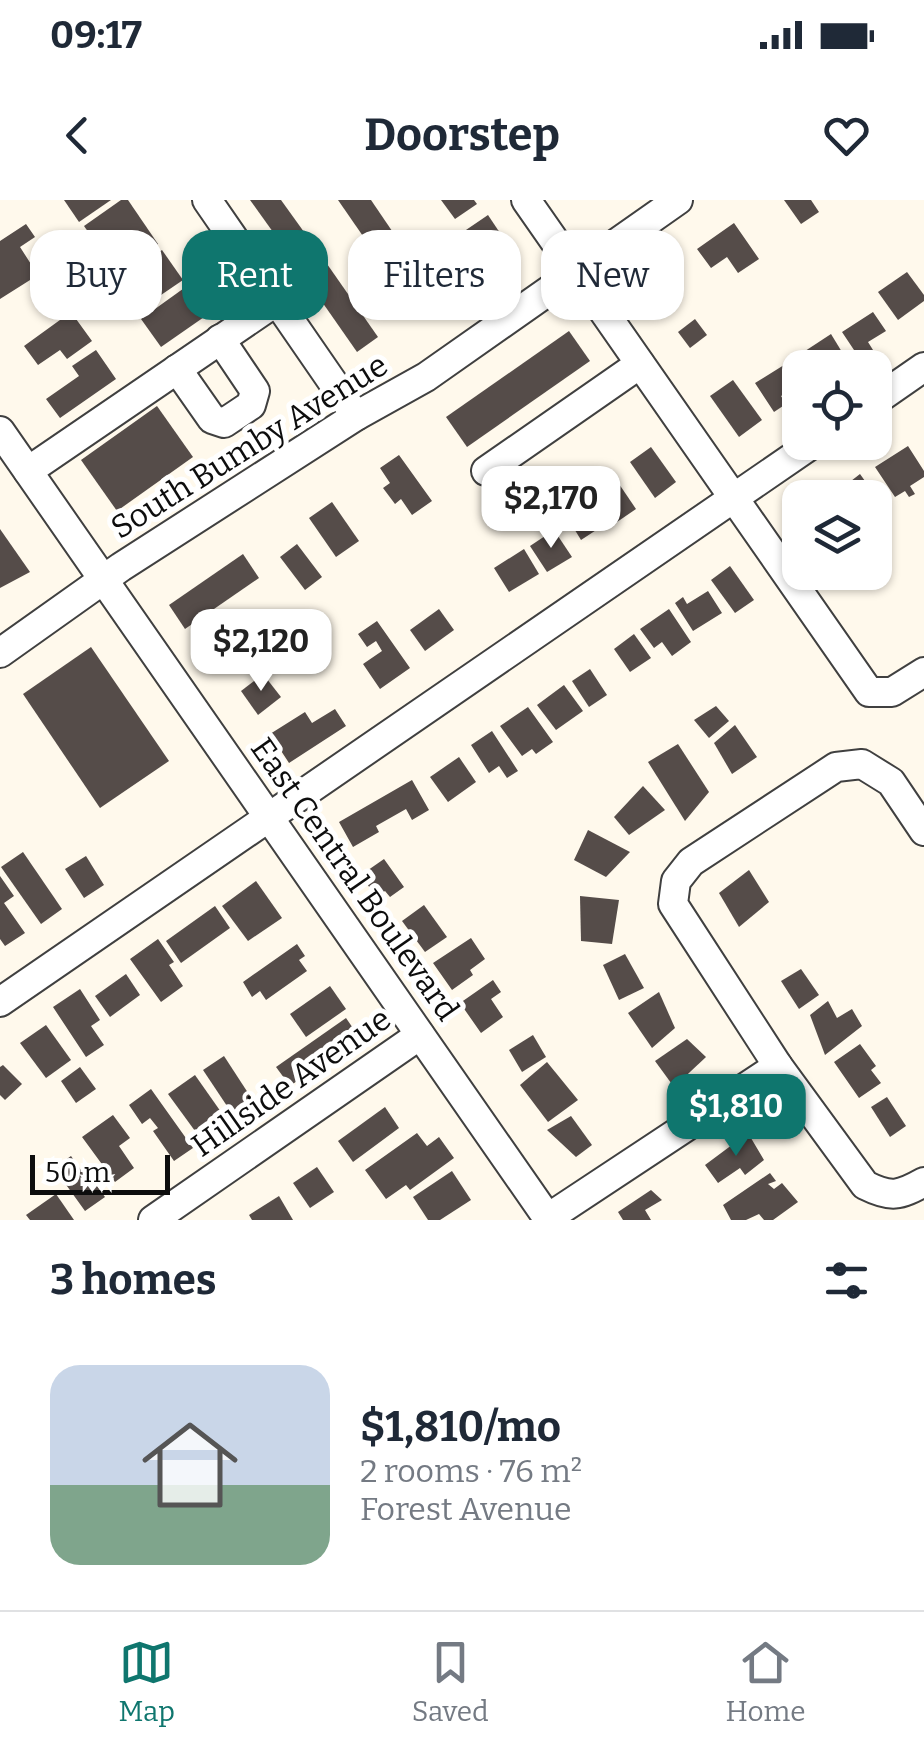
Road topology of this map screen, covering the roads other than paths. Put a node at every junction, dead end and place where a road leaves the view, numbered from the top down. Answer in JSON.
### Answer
{"nodes":[{"id":1,"x":207,"y":200,"type":"edge"},
{"id":2,"x":526,"y":200,"type":"edge"},
{"id":3,"x":678,"y":200,"type":"edge"},
{"id":4,"x":228,"y":230,"type":"edge"},
{"id":5,"x":547,"y":230,"type":"edge"},
{"id":6,"x":636,"y":230,"type":"edge"},
{"id":7,"x":541,"y":296,"type":"edge"},
{"id":8,"x":248,"y":320,"type":"edge"},
{"id":9,"x":291,"y":320,"type":"edge"},
{"id":10,"x":609,"y":320,"type":"edge"},
{"id":11,"x":220,"y":340,"type":"junction"},
{"id":12,"x":640,"y":364,"type":"junction"},
{"id":13,"x":924,"y":367,"type":"edge"},
{"id":14,"x":177,"y":369,"type":"junction"},
{"id":15,"x":892,"y":389,"type":"edge"},
{"id":16,"x":356,"y":416,"type":"junction"},
{"id":17,"x":0,"y":430,"type":"edge"},
{"id":18,"x":789,"y":460,"type":"edge"},
{"id":19,"x":28,"y":471,"type":"junction"},
{"id":20,"x":486,"y":471,"type":"dead end"},
{"id":21,"x":734,"y":499,"type":"junction"},
{"id":22,"x":102,"y":580,"type":"junction"},
{"id":23,"x":0,"y":653,"type":"edge"},
{"id":24,"x":924,"y":672,"type":"edge"},
{"id":25,"x":270,"y":818,"type":"junction"},
{"id":26,"x":924,"y":831,"type":"edge"},
{"id":27,"x":0,"y":1002,"type":"edge"},
{"id":28,"x":420,"y":1035,"type":"junction"},
{"id":29,"x":778,"y":1066,"type":"junction"},
{"id":30,"x":924,"y":1182,"type":"edge"},
{"id":31,"x":548,"y":1219,"type":"edge"},
{"id":32,"x":152,"y":1220,"type":"edge"}],
"edges":[{"from":1,"to":4,"type":"street"},
{"from":2,"to":5,"type":"street"},
{"from":3,"to":6,"type":"street","name":"South Bumby Avenue"},
{"from":7,"to":16,"type":"street","name":"South Bumby Avenue"},
{"from":8,"to":11,"type":"street"},
{"from":9,"to":16,"type":"street"},
{"from":10,"to":12,"type":"street"},
{"from":11,"to":14,"type":"street"},
{"from":11,"to":14,"type":"street"},
{"from":12,"to":20,"type":"street"},
{"from":12,"to":21,"type":"street"},
{"from":13,"to":15,"type":"street"},
{"from":14,"to":19,"type":"street"},
{"from":16,"to":22,"type":"street","name":"South Bumby Avenue"},
{"from":17,"to":19,"type":"street","name":"East Central Boulevard"},
{"from":18,"to":21,"type":"street"},
{"from":19,"to":22,"type":"street","name":"East Central Boulevard"},
{"from":21,"to":24,"type":"street"},
{"from":21,"to":25,"type":"street"},
{"from":22,"to":23,"type":"street","name":"South Bumby Avenue"},
{"from":22,"to":25,"type":"street","name":"East Central Boulevard"},
{"from":25,"to":27,"type":"street"},
{"from":25,"to":28,"type":"street","name":"East Central Boulevard"},
{"from":26,"to":29,"type":"street"},
{"from":28,"to":31,"type":"street","name":"East Central Boulevard"},
{"from":28,"to":32,"type":"street","name":"Hillside Avenue"},
{"from":29,"to":30,"type":"street"},
{"from":29,"to":31,"type":"street"}]}
